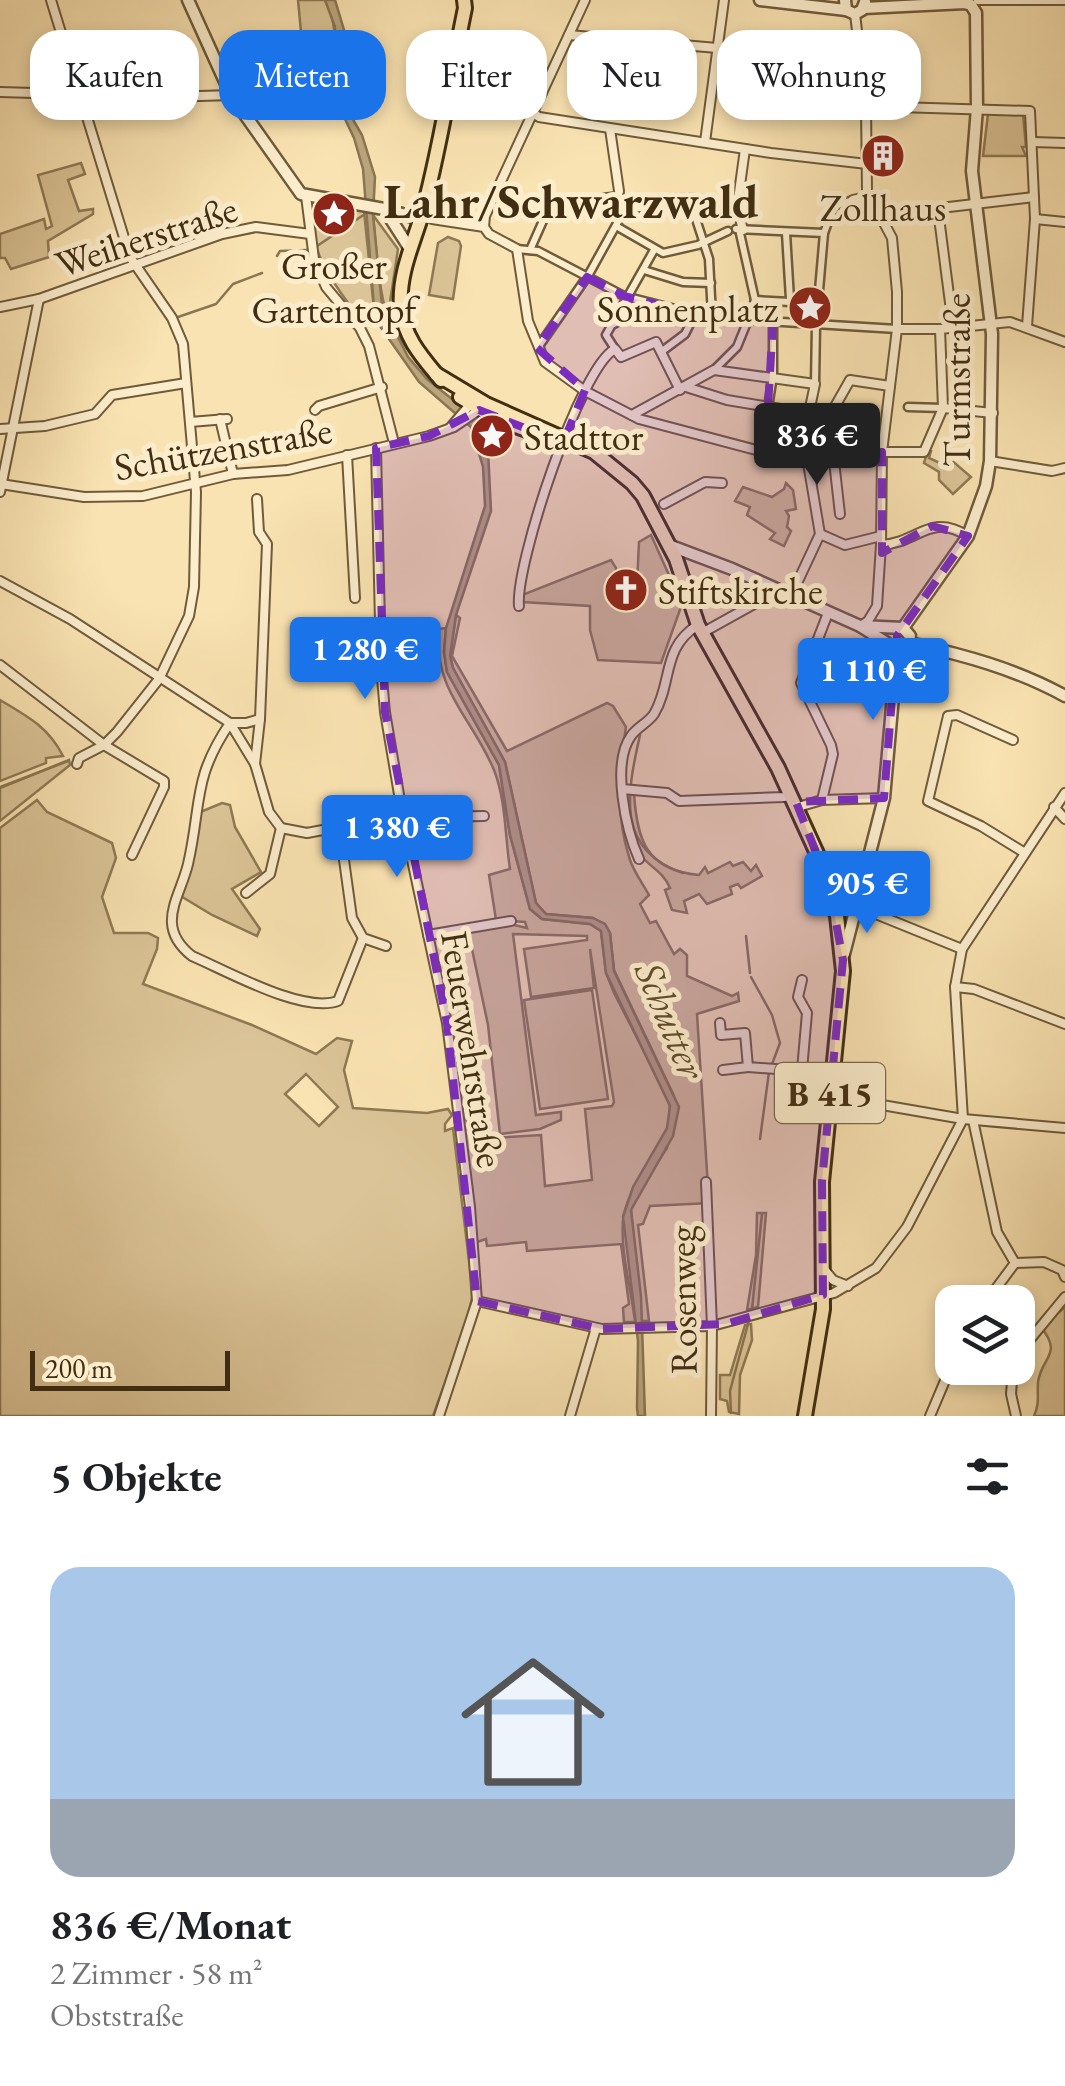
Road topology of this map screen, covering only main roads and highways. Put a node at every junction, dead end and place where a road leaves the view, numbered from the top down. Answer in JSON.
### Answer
{"nodes":[{"id":1,"x":467,"y":3,"type":"edge"},
{"id":2,"x":436,"y":374,"type":"junction"},
{"id":3,"x":470,"y":401,"type":"junction"},
{"id":4,"x":805,"y":1416,"type":"edge"}],
"edges":[{"from":1,"to":2,"type":"main road","number":"B 415"},
{"from":2,"to":3,"type":"main road","number":"B 415"},
{"from":2,"to":3,"type":"main road","number":"B 415"},
{"from":3,"to":4,"type":"main road","number":"B 415"}]}
